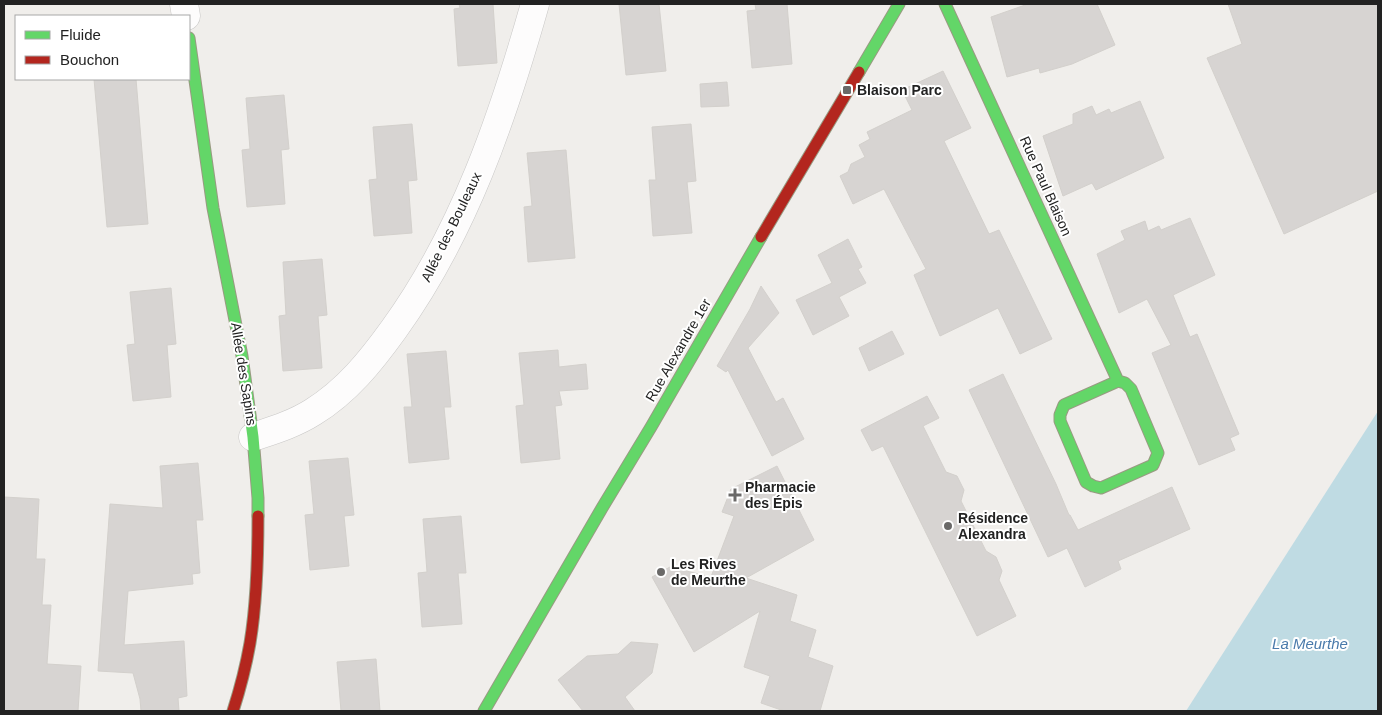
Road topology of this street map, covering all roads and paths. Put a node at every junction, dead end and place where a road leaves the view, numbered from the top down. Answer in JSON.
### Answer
{"nodes":[{"id":1,"x":535,"y":4,"type":"edge"},
{"id":2,"x":899,"y":4,"type":"edge"},
{"id":3,"x":945,"y":4,"type":"edge"},
{"id":4,"x":190,"y":45,"type":"edge"},
{"id":5,"x":1118,"y":381,"type":"junction"},
{"id":6,"x":254,"y":437,"type":"junction"},
{"id":7,"x":233,"y":711,"type":"edge"},
{"id":8,"x":484,"y":711,"type":"edge"}],
"edges":[{"from":1,"to":6,"type":"street","name":"Allée des Bouleaux"},
{"from":2,"to":8,"type":"street","name":"Rue Alexandre 1er"},
{"from":3,"to":5,"type":"street","name":"Rue Paul Blaison"},
{"from":4,"to":6,"type":"street","name":"Allée des Sapins"},
{"from":5,"to":5,"type":"street","name":"Rue Paul Blaison"},
{"from":6,"to":7,"type":"street","name":"Allée des Sapins"}]}
